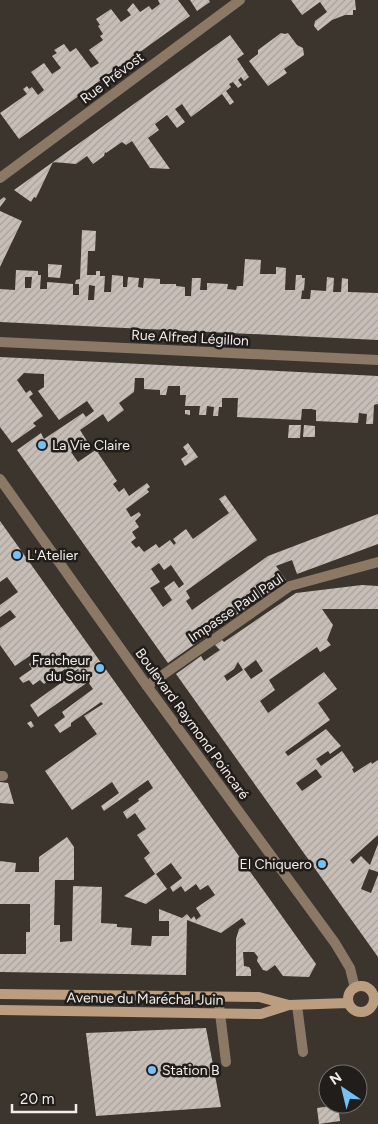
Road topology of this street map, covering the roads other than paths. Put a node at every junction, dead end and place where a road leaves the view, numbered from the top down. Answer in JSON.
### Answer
{"nodes":[{"id":1,"x":240,"y":0,"type":"edge"},
{"id":2,"x":0,"y":178,"type":"edge"},
{"id":3,"x":0,"y":342,"type":"edge"},
{"id":4,"x":378,"y":360,"type":"edge"},
{"id":5,"x":0,"y":479,"type":"edge"},
{"id":6,"x":378,"y":562,"type":"edge"},
{"id":7,"x":147,"y":686,"type":"junction"},
{"id":8,"x":355,"y":988,"type":"junction"},
{"id":9,"x":0,"y":994,"type":"edge"},
{"id":10,"x":218,"y":997,"type":"junction"},
{"id":11,"x":348,"y":1003,"type":"junction"},
{"id":12,"x":376,"y":1003,"type":"edge"},
{"id":13,"x":293,"y":1005,"type":"junction"},
{"id":14,"x":0,"y":1010,"type":"edge"},
{"id":15,"x":220,"y":1014,"type":"junction"},
{"id":16,"x":303,"y":1052,"type":"dead end"},
{"id":17,"x":226,"y":1062,"type":"dead end"}],
"edges":[{"from":1,"to":2,"type":"street","name":"Rue Prévost"},
{"from":3,"to":4,"type":"street","name":"Rue Alfred Légillon"},
{"from":5,"to":7,"type":"street","name":"Boulevard Raymond Poincaré"},
{"from":6,"to":7,"type":"street","name":"Impasse Paul Paul"},
{"from":7,"to":8,"type":"street","name":"Boulevard Raymond Poincaré"},
{"from":8,"to":11,"type":"main road"},
{"from":8,"to":12,"type":"main road"},
{"from":9,"to":10,"type":"main road","name":"Avenue du Maréchal Juin"},
{"from":10,"to":13,"type":"main road","name":"Avenue du Maréchal Juin"},
{"from":10,"to":15,"type":"street"},
{"from":11,"to":12,"type":"main road"},
{"from":11,"to":13,"type":"main road","name":"Avenue du Maréchal Juin"},
{"from":13,"to":15,"type":"main road","name":"Avenue du Maréchal Juin"},
{"from":13,"to":16,"type":"street"},
{"from":14,"to":15,"type":"main road","name":"Avenue du Maréchal Juin"},
{"from":15,"to":17,"type":"street"}]}
